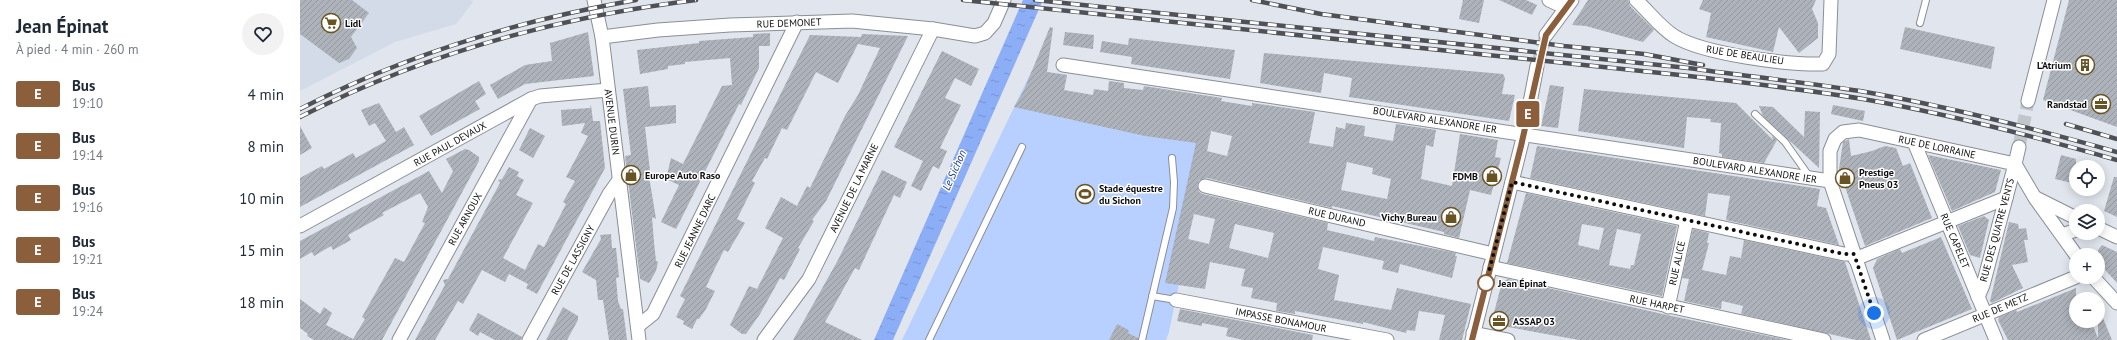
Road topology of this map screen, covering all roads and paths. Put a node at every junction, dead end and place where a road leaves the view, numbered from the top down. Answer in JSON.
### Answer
{"nodes":[{"id":1,"x":594,"y":0,"type":"edge"},
{"id":2,"x":1004,"y":0,"type":"edge"},
{"id":3,"x":1636,"y":0,"type":"edge"},
{"id":4,"x":1831,"y":0,"type":"edge"},
{"id":5,"x":1926,"y":0,"type":"edge"},
{"id":6,"x":2054,"y":0,"type":"edge"},
{"id":7,"x":797,"y":22,"type":"junction"},
{"id":8,"x":1920,"y":23,"type":"dead end"},
{"id":9,"x":932,"y":29,"type":"junction"},
{"id":10,"x":602,"y":37,"type":"junction"},
{"id":11,"x":1063,"y":64,"type":"dead end"},
{"id":12,"x":1537,"y":66,"type":"tunnel mouth"},
{"id":13,"x":608,"y":90,"type":"junction"},
{"id":14,"x":531,"y":98,"type":"junction"},
{"id":15,"x":2028,"y":101,"type":"tunnel mouth"},
{"id":16,"x":1755,"y":114,"type":"dead end"},
{"id":17,"x":1524,"y":134,"type":"junction"},
{"id":18,"x":1914,"y":142,"type":"junction"},
{"id":19,"x":2018,"y":146,"type":"tunnel mouth"},
{"id":20,"x":1022,"y":147,"type":"dead end"},
{"id":21,"x":1172,"y":158,"type":"dead end"},
{"id":22,"x":2015,"y":164,"type":"junction"},
{"id":23,"x":1811,"y":179,"type":"junction"},
{"id":24,"x":619,"y":180,"type":"junction"},
{"id":25,"x":1830,"y":181,"type":"junction"},
{"id":26,"x":1512,"y":182,"type":"junction"},
{"id":27,"x":1205,"y":186,"type":"dead end"},
{"id":28,"x":2006,"y":198,"type":"junction"},
{"id":29,"x":2035,"y":198,"type":"junction"},
{"id":30,"x":2069,"y":215,"type":"edge"},
{"id":31,"x":1686,"y":220,"type":"junction"},
{"id":32,"x":1947,"y":222,"type":"junction"},
{"id":33,"x":300,"y":226,"type":"edge"},
{"id":34,"x":2105,"y":231,"type":"edge"},
{"id":35,"x":2069,"y":232,"type":"edge"},
{"id":36,"x":2062,"y":235,"type":"junction"},
{"id":37,"x":2117,"y":237,"type":"edge"},
{"id":38,"x":2071,"y":248,"type":"edge"},
{"id":39,"x":1493,"y":254,"type":"junction"},
{"id":40,"x":1854,"y":257,"type":"junction"},
{"id":41,"x":1490,"y":267,"type":"junction"},
{"id":42,"x":2069,"y":280,"type":"edge"},
{"id":43,"x":2099,"y":284,"type":"edge"},
{"id":44,"x":1152,"y":296,"type":"junction"},
{"id":45,"x":1978,"y":297,"type":"junction"},
{"id":46,"x":1176,"y":300,"type":"joint"},
{"id":47,"x":2117,"y":303,"type":"edge"},
{"id":48,"x":1668,"y":307,"type":"junction"},
{"id":49,"x":1985,"y":315,"type":"junction"},
{"id":50,"x":638,"y":326,"type":"junction"},
{"id":51,"x":1472,"y":337,"type":"edge"},
{"id":52,"x":1365,"y":338,"type":"edge"},
{"id":53,"x":399,"y":340,"type":"edge"},
{"id":54,"x":529,"y":340,"type":"edge"},
{"id":55,"x":639,"y":340,"type":"edge"},
{"id":56,"x":764,"y":340,"type":"edge"},
{"id":57,"x":929,"y":340,"type":"edge"},
{"id":58,"x":1142,"y":340,"type":"edge"},
{"id":59,"x":1387,"y":340,"type":"edge"},
{"id":60,"x":1508,"y":340,"type":"edge"},
{"id":61,"x":1824,"y":340,"type":"edge"},
{"id":62,"x":1883,"y":340,"type":"edge"},
{"id":63,"x":1924,"y":340,"type":"edge"},
{"id":64,"x":1996,"y":340,"type":"edge"}],
"edges":[{"from":1,"to":10,"type":"street","name":"AVENUE DURIN"},
{"from":2,"to":9,"type":"street","name":"RUE DEMONET"},
{"from":3,"to":4,"type":"street","name":"RUE DE BEAULIEU"},
{"from":5,"to":8,"type":"lane"},
{"from":6,"to":15,"type":"street"},
{"from":7,"to":9,"type":"street","name":"RUE DEMONET"},
{"from":7,"to":10,"type":"street","name":"RUE DEMONET"},
{"from":7,"to":50,"type":"street","name":"RUE JEANNE D'ARC"},
{"from":9,"to":56,"type":"street","name":"AVENUE DE LA MARNE"},
{"from":10,"to":13,"type":"street","name":"AVENUE DURIN"},
{"from":11,"to":17,"type":"street","name":"BOULEVARD ALEXANDRE IER"},
{"from":12,"to":17,"type":"street"},
{"from":13,"to":14,"type":"street","name":"RUE PAUL DEVAUX"},
{"from":13,"to":24,"type":"street","name":"AVENUE DURIN"},
{"from":14,"to":33,"type":"street","name":"RUE PAUL DEVAUX"},
{"from":14,"to":53,"type":"street","name":"RUE ARNOUX"},
{"from":16,"to":23,"type":"lane"},
{"from":17,"to":23,"type":"street","name":"BOULEVARD ALEXANDRE IER"},
{"from":17,"to":26,"type":"street"},
{"from":18,"to":22,"type":"street","name":"RUE DE LORRAINE"},
{"from":18,"to":25,"type":"street","name":"RUE DE LORRAINE"},
{"from":18,"to":32,"type":"street","name":"RUE CAPELET"},
{"from":19,"to":22,"type":"street","name":"RUE DES QUATRE VENTS"},
{"from":20,"to":57,"type":"lane"},
{"from":21,"to":44,"type":"lane"},
{"from":22,"to":28,"type":"street","name":"RUE DES QUATRE VENTS"},
{"from":22,"to":29,"type":"street"},
{"from":23,"to":25,"type":"street","name":"BOULEVARD ALEXANDRE IER"},
{"from":24,"to":50,"type":"street","name":"AVENUE DURIN"},
{"from":24,"to":54,"type":"street","name":"RUE DE LASSIGNY"},
{"from":25,"to":40,"type":"street"},
{"from":26,"to":31,"type":"street"},
{"from":26,"to":39,"type":"street"},
{"from":27,"to":39,"type":"street","name":"RUE DURAND"},
{"from":28,"to":32,"type":"street"},
{"from":28,"to":45,"type":"street","name":"RUE DES QUATRE VENTS"},
{"from":29,"to":30,"type":"street"},
{"from":29,"to":36,"type":"street"},
{"from":31,"to":40,"type":"street"},
{"from":31,"to":48,"type":"street","name":"RUE ALICE"},
{"from":32,"to":40,"type":"street"},
{"from":32,"to":45,"type":"street","name":"RUE CAPELET"},
{"from":34,"to":37,"type":"street"},
{"from":35,"to":36,"type":"street"},
{"from":36,"to":38,"type":"street"},
{"from":39,"to":41,"type":"street"},
{"from":40,"to":62,"type":"street"},
{"from":41,"to":48,"type":"street","name":"RUE HARPET"},
{"from":41,"to":51,"type":"street"},
{"from":42,"to":49,"type":"street","name":"RUE DE METZ"},
{"from":43,"to":47,"type":"street"},
{"from":44,"to":46,"type":"lane"},
{"from":44,"to":58,"type":"lane"},
{"from":45,"to":49,"type":"street","name":"RUE CAPELET"},
{"from":46,"to":52,"type":"street","name":"IMPASSE BONAMOUR"},
{"from":48,"to":61,"type":"street","name":"RUE HARPET"},
{"from":49,"to":63,"type":"street","name":"RUE DE METZ"},
{"from":49,"to":64,"type":"street","name":"RUE CAPELET"},
{"from":50,"to":55,"type":"street","name":"AVENUE DURIN"},
{"from":51,"to":60,"type":"street"},
{"from":52,"to":59,"type":"street","name":"IMPASSE BONAMOUR"}]}
